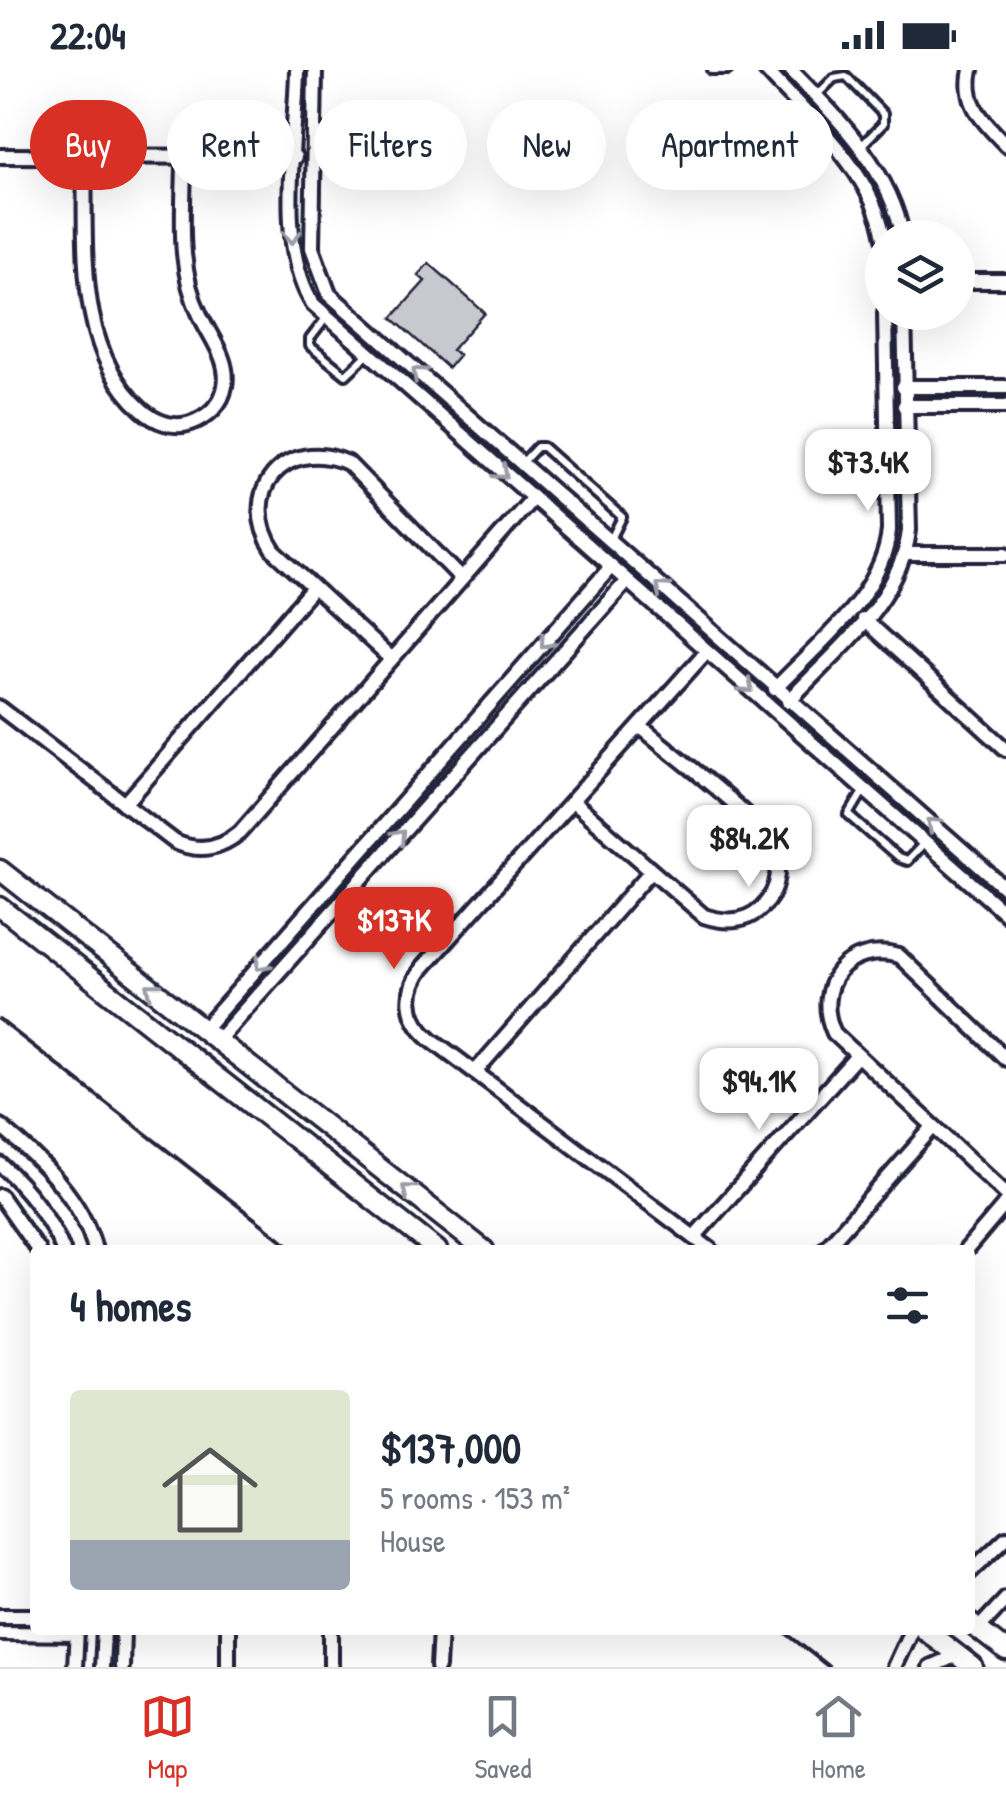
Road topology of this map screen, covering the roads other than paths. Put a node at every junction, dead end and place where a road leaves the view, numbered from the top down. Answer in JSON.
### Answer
{"nodes":[{"id":1,"x":712,"y":70,"type":"edge"},
{"id":2,"x":728,"y":70,"type":"edge"},
{"id":3,"x":766,"y":70,"type":"edge"},
{"id":4,"x":791,"y":70,"type":"edge"},
{"id":5,"x":971,"y":70,"type":"edge"},
{"id":6,"x":297,"y":72,"type":"edge"},
{"id":7,"x":314,"y":73,"type":"edge"},
{"id":8,"x":816,"y":96,"type":"junction"},
{"id":9,"x":793,"y":100,"type":"edge"},
{"id":10,"x":819,"y":100,"type":"edge"},
{"id":11,"x":833,"y":116,"type":"edge"},
{"id":12,"x":1006,"y":145,"type":"edge"},
{"id":13,"x":860,"y":147,"type":"junction"},
{"id":14,"x":833,"y":148,"type":"edge"},
{"id":15,"x":0,"y":156,"type":"edge"},
{"id":16,"x":30,"y":156,"type":"edge"},
{"id":17,"x":295,"y":157,"type":"joint"},
{"id":18,"x":85,"y":190,"type":"edge"},
{"id":19,"x":185,"y":190,"type":"edge"},
{"id":20,"x":878,"y":220,"type":"edge"},
{"id":21,"x":899,"y":220,"type":"edge"},
{"id":22,"x":975,"y":281,"type":"edge"},
{"id":23,"x":1006,"y":281,"type":"edge"},
{"id":24,"x":326,"y":318,"type":"junction"},
{"id":25,"x":361,"y":323,"type":"junction"},
{"id":26,"x":885,"y":330,"type":"edge"},
{"id":27,"x":904,"y":330,"type":"edge"},
{"id":28,"x":350,"y":339,"type":"junction"},
{"id":29,"x":367,"y":355,"type":"junction"},
{"id":30,"x":903,"y":387,"type":"junction"},
{"id":31,"x":959,"y":387,"type":"junction"},
{"id":32,"x":1006,"y":388,"type":"edge"},
{"id":33,"x":904,"y":406,"type":"junction"},
{"id":34,"x":960,"y":406,"type":"junction"},
{"id":35,"x":1006,"y":406,"type":"edge"},
{"id":36,"x":521,"y":464,"type":"junction"},
{"id":37,"x":532,"y":499,"type":"junction"},
{"id":38,"x":909,"y":505,"type":"junction"},
{"id":39,"x":889,"y":506,"type":"junction"},
{"id":40,"x":578,"y":515,"type":"junction"},
{"id":41,"x":566,"y":529,"type":"junction"},
{"id":42,"x":609,"y":542,"type":"junction"},
{"id":43,"x":906,"y":554,"type":"junction"},
{"id":44,"x":1006,"y":554,"type":"edge"},
{"id":45,"x":610,"y":568,"type":"junction"},
{"id":46,"x":460,"y":578,"type":"junction"},
{"id":47,"x":626,"y":582,"type":"junction"},
{"id":48,"x":314,"y":588,"type":"junction"},
{"id":49,"x":574,"y":610,"type":"junction"},
{"id":50,"x":864,"y":619,"type":"junction"},
{"id":51,"x":588,"y":623,"type":"junction"},
{"id":52,"x":814,"y":647,"type":"junction"},
{"id":53,"x":706,"y":652,"type":"junction"},
{"id":54,"x":391,"y":658,"type":"junction"},
{"id":55,"x":827,"y":660,"type":"junction"},
{"id":56,"x":775,"y":689,"type":"junction"},
{"id":57,"x":790,"y":701,"type":"junction"},
{"id":58,"x":0,"y":708,"type":"edge"},
{"id":59,"x":641,"y":728,"type":"junction"},
{"id":60,"x":1006,"y":750,"type":"edge"},
{"id":61,"x":851,"y":751,"type":"junction"},
{"id":62,"x":838,"y":766,"type":"junction"},
{"id":63,"x":865,"y":789,"type":"junction"},
{"id":64,"x":574,"y":803,"type":"junction"},
{"id":65,"x":125,"y":804,"type":"junction"},
{"id":66,"x":926,"y":841,"type":"junction"},
{"id":67,"x":0,"y":870,"type":"edge"},
{"id":68,"x":651,"y":871,"type":"junction"},
{"id":69,"x":1006,"y":889,"type":"edge"},
{"id":70,"x":0,"y":906,"type":"edge"},
{"id":71,"x":1006,"y":914,"type":"edge"},
{"id":72,"x":240,"y":989,"type":"junction"},
{"id":73,"x":253,"y":1000,"type":"junction"},
{"id":74,"x":211,"y":1035,"type":"junction"},
{"id":75,"x":856,"y":1057,"type":"junction"},
{"id":76,"x":1006,"y":1058,"type":"edge"},
{"id":77,"x":476,"y":1072,"type":"junction"},
{"id":78,"x":0,"y":1126,"type":"edge"},
{"id":79,"x":933,"y":1127,"type":"junction"},
{"id":80,"x":0,"y":1164,"type":"edge"},
{"id":81,"x":1006,"y":1194,"type":"edge"},
{"id":82,"x":0,"y":1196,"type":"edge"},
{"id":83,"x":1006,"y":1203,"type":"edge"},
{"id":84,"x":694,"y":1237,"type":"junction"},
{"id":85,"x":34,"y":1245,"type":"edge"},
{"id":86,"x":61,"y":1245,"type":"edge"},
{"id":87,"x":94,"y":1245,"type":"edge"},
{"id":88,"x":431,"y":1245,"type":"edge"},
{"id":89,"x":478,"y":1245,"type":"edge"},
{"id":90,"x":704,"y":1245,"type":"edge"},
{"id":91,"x":828,"y":1245,"type":"edge"},
{"id":92,"x":970,"y":1245,"type":"edge"},
{"id":93,"x":1006,"y":1538,"type":"edge"},
{"id":94,"x":975,"y":1567,"type":"edge"},
{"id":95,"x":1006,"y":1599,"type":"edge"},
{"id":96,"x":0,"y":1616,"type":"edge"},
{"id":97,"x":30,"y":1616,"type":"edge"},
{"id":98,"x":975,"y":1625,"type":"edge"},
{"id":99,"x":975,"y":1627,"type":"edge"},
{"id":100,"x":0,"y":1633,"type":"edge"},
{"id":101,"x":30,"y":1633,"type":"edge"},
{"id":102,"x":77,"y":1635,"type":"edge"},
{"id":103,"x":104,"y":1635,"type":"edge"},
{"id":104,"x":124,"y":1635,"type":"edge"},
{"id":105,"x":228,"y":1635,"type":"edge"},
{"id":106,"x":331,"y":1635,"type":"edge"},
{"id":107,"x":440,"y":1635,"type":"edge"},
{"id":108,"x":910,"y":1635,"type":"edge"},
{"id":109,"x":931,"y":1635,"type":"edge"},
{"id":110,"x":1006,"y":1651,"type":"edge"},
{"id":111,"x":965,"y":1661,"type":"edge"},
{"id":112,"x":75,"y":1667,"type":"edge"},
{"id":113,"x":102,"y":1667,"type":"edge"},
{"id":114,"x":122,"y":1667,"type":"edge"},
{"id":115,"x":228,"y":1667,"type":"edge"},
{"id":116,"x":331,"y":1667,"type":"edge"},
{"id":117,"x":438,"y":1667,"type":"edge"},
{"id":118,"x":894,"y":1667,"type":"edge"},
{"id":119,"x":930,"y":1667,"type":"edge"}],
"edges":[{"from":1,"to":2,"type":"lane"},
{"from":3,"to":9,"type":"street"},
{"from":4,"to":8,"type":"street"},
{"from":5,"to":12,"type":"street"},
{"from":6,"to":7,"type":"street"},
{"from":6,"to":17,"type":"street"},
{"from":7,"to":25,"type":"street"},
{"from":8,"to":10,"type":"street"},
{"from":8,"to":13,"type":"lane"},
{"from":11,"to":13,"type":"street"},
{"from":13,"to":21,"type":"street"},
{"from":14,"to":20,"type":"street"},
{"from":15,"to":16,"type":"street"},
{"from":17,"to":24,"type":"street","one_way":true},
{"from":18,"to":19,"type":"street"},
{"from":22,"to":23,"type":"street"},
{"from":24,"to":28,"type":"street"},
{"from":24,"to":29,"type":"lane"},
{"from":25,"to":28,"type":"street"},
{"from":36,"to":25,"type":"street","one_way":true},
{"from":26,"to":39,"type":"street"},
{"from":27,"to":30,"type":"street"},
{"from":28,"to":29,"type":"street"},
{"from":29,"to":37,"type":"street","one_way":true},
{"from":30,"to":31,"type":"street"},
{"from":30,"to":33,"type":"street"},
{"from":31,"to":32,"type":"street"},
{"from":31,"to":34,"type":"street"},
{"from":33,"to":34,"type":"street"},
{"from":33,"to":38,"type":"street"},
{"from":34,"to":35,"type":"street"},
{"from":36,"to":40,"type":"street"},
{"from":36,"to":42,"type":"lane"},
{"from":37,"to":41,"type":"street"},
{"from":37,"to":46,"type":"street"},
{"from":38,"to":39,"type":"street"},
{"from":38,"to":43,"type":"street"},
{"from":39,"to":52,"type":"street"},
{"from":40,"to":41,"type":"street"},
{"from":40,"to":42,"type":"street"},
{"from":41,"to":45,"type":"street"},
{"from":56,"to":42,"type":"street","one_way":true},
{"from":43,"to":44,"type":"street"},
{"from":43,"to":50,"type":"street"},
{"from":45,"to":47,"type":"street"},
{"from":45,"to":49,"type":"street"},
{"from":46,"to":48,"type":"street"},
{"from":46,"to":54,"type":"street"},
{"from":47,"to":51,"type":"street"},
{"from":47,"to":53,"type":"street"},
{"from":48,"to":54,"type":"street"},
{"from":48,"to":65,"type":"street"},
{"from":49,"to":51,"type":"street"},
{"from":49,"to":72,"type":"street","one_way":true},
{"from":50,"to":55,"type":"street"},
{"from":50,"to":60,"type":"street"},
{"from":73,"to":51,"type":"street","one_way":true},
{"from":52,"to":55,"type":"street"},
{"from":52,"to":56,"type":"street"},
{"from":53,"to":59,"type":"street"},
{"from":53,"to":62,"type":"street","one_way":true},
{"from":54,"to":65,"type":"street"},
{"from":55,"to":57,"type":"street"},
{"from":56,"to":57,"type":"street"},
{"from":57,"to":61,"type":"street"},
{"from":58,"to":65,"type":"street"},
{"from":59,"to":64,"type":"street"},
{"from":59,"to":68,"type":"street"},
{"from":61,"to":62,"type":"street"},
{"from":69,"to":61,"type":"street","one_way":true},
{"from":62,"to":63,"type":"street"},
{"from":63,"to":66,"type":"street"},
{"from":63,"to":66,"type":"lane"},
{"from":64,"to":68,"type":"street"},
{"from":64,"to":77,"type":"street"},
{"from":66,"to":71,"type":"street"},
{"from":74,"to":67,"type":"street","one_way":true},
{"from":68,"to":77,"type":"street"},
{"from":70,"to":88,"type":"street"},
{"from":72,"to":73,"type":"street"},
{"from":72,"to":74,"type":"street"},
{"from":73,"to":74,"type":"street"},
{"from":89,"to":74,"type":"street","one_way":true},
{"from":75,"to":76,"type":"street"},
{"from":75,"to":79,"type":"street"},
{"from":75,"to":84,"type":"street"},
{"from":77,"to":84,"type":"street"},
{"from":78,"to":87,"type":"street"},
{"from":79,"to":81,"type":"street"},
{"from":79,"to":91,"type":"street"},
{"from":80,"to":86,"type":"street"},
{"from":82,"to":85,"type":"street"},
{"from":83,"to":92,"type":"street"},
{"from":84,"to":90,"type":"street"},
{"from":93,"to":94,"type":"street"},
{"from":95,"to":98,"type":"street"},
{"from":96,"to":97,"type":"street"},
{"from":99,"to":110,"type":"street"},
{"from":100,"to":101,"type":"street"},
{"from":102,"to":112,"type":"street"},
{"from":103,"to":113,"type":"street"},
{"from":104,"to":114,"type":"street"},
{"from":105,"to":115,"type":"street"},
{"from":106,"to":116,"type":"street"},
{"from":107,"to":117,"type":"street"},
{"from":108,"to":118,"type":"street"},
{"from":109,"to":111,"type":"street"},
{"from":111,"to":119,"type":"street"}]}
